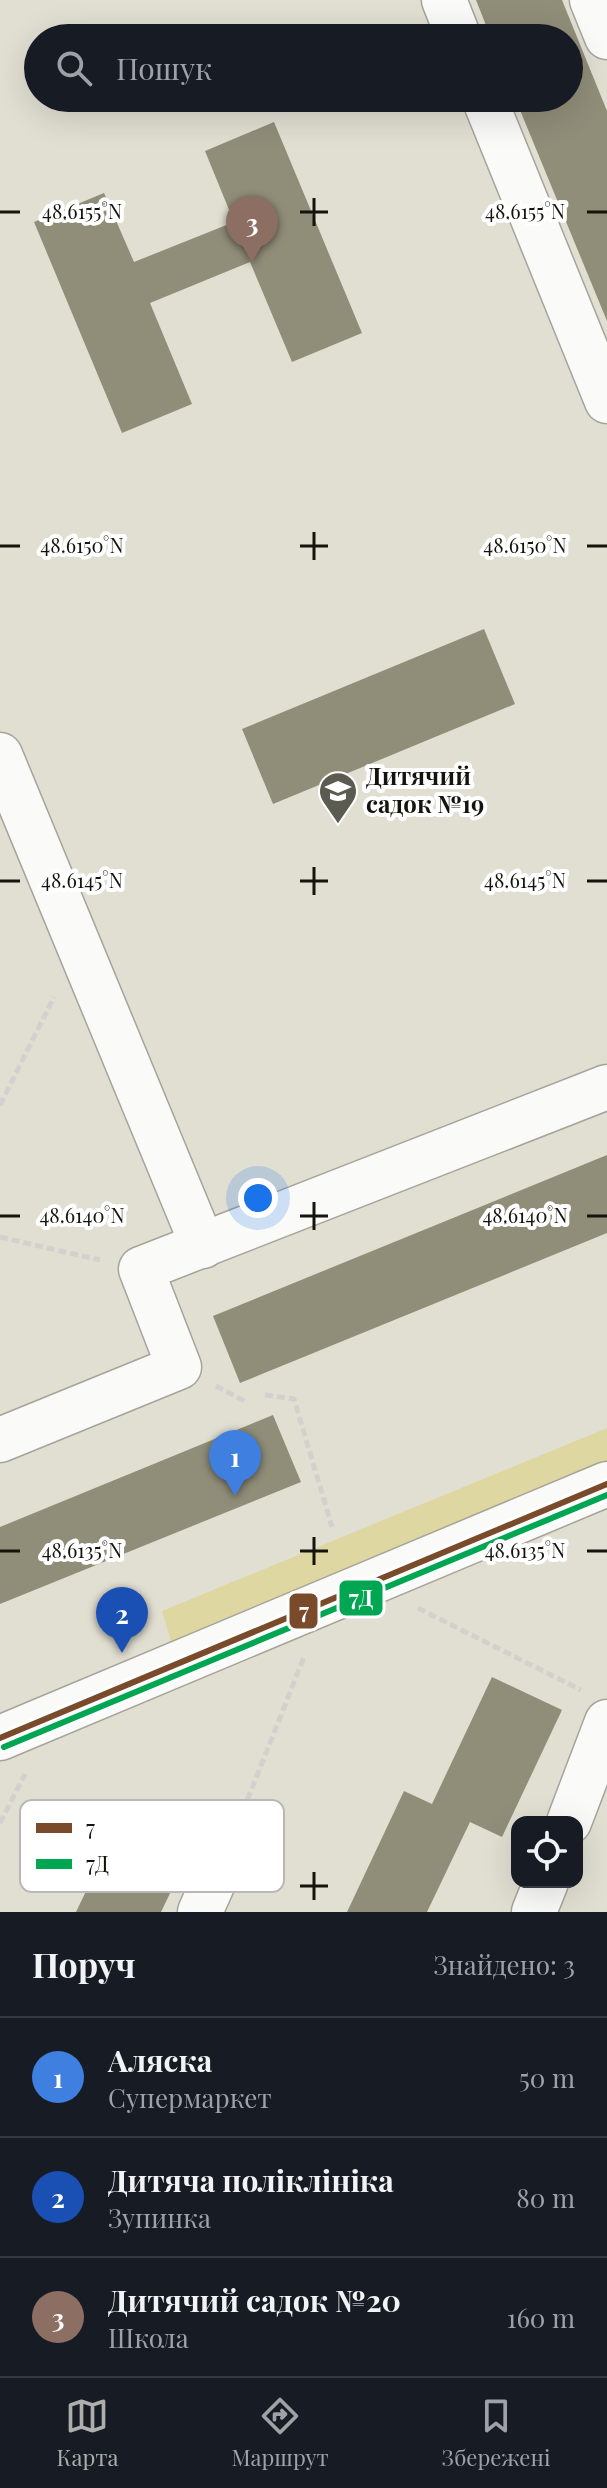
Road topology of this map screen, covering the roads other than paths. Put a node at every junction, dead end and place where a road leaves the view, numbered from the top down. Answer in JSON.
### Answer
{"nodes":[{"id":1,"x":444,"y":0,"type":"edge"},
{"id":2,"x":592,"y":0,"type":"edge"},
{"id":3,"x":453,"y":24,"type":"edge"},
{"id":4,"x":607,"y":37,"type":"edge"},
{"id":5,"x":491,"y":112,"type":"edge"},
{"id":6,"x":594,"y":329,"type":"edge"},
{"id":7,"x":607,"y":401,"type":"edge"},
{"id":8,"x":1,"y":758,"type":"edge"},
{"id":9,"x":607,"y":1087,"type":"edge"},
{"id":10,"x":203,"y":1246,"type":"junction"},
{"id":11,"x":0,"y":1440,"type":"edge"},
{"id":12,"x":607,"y":1484,"type":"edge"},
{"id":13,"x":600,"y":1709,"type":"edge"},
{"id":14,"x":14,"y":1752,"type":"edge"},
{"id":15,"x":571,"y":1816,"type":"edge"},
{"id":16,"x":544,"y":1888,"type":"edge"},
{"id":17,"x":209,"y":1892,"type":"edge"},
{"id":18,"x":200,"y":1912,"type":"edge"},
{"id":19,"x":534,"y":1912,"type":"edge"}],
"edges":[{"from":1,"to":3,"type":"street"},
{"from":2,"to":4,"type":"street"},
{"from":5,"to":6,"type":"street"},
{"from":6,"to":7,"type":"street"},
{"from":8,"to":10,"type":"street"},
{"from":9,"to":10,"type":"street"},
{"from":10,"to":11,"type":"street"},
{"from":12,"to":14,"type":"street"},
{"from":13,"to":15,"type":"street"},
{"from":16,"to":19,"type":"street"},
{"from":17,"to":18,"type":"street"}]}
